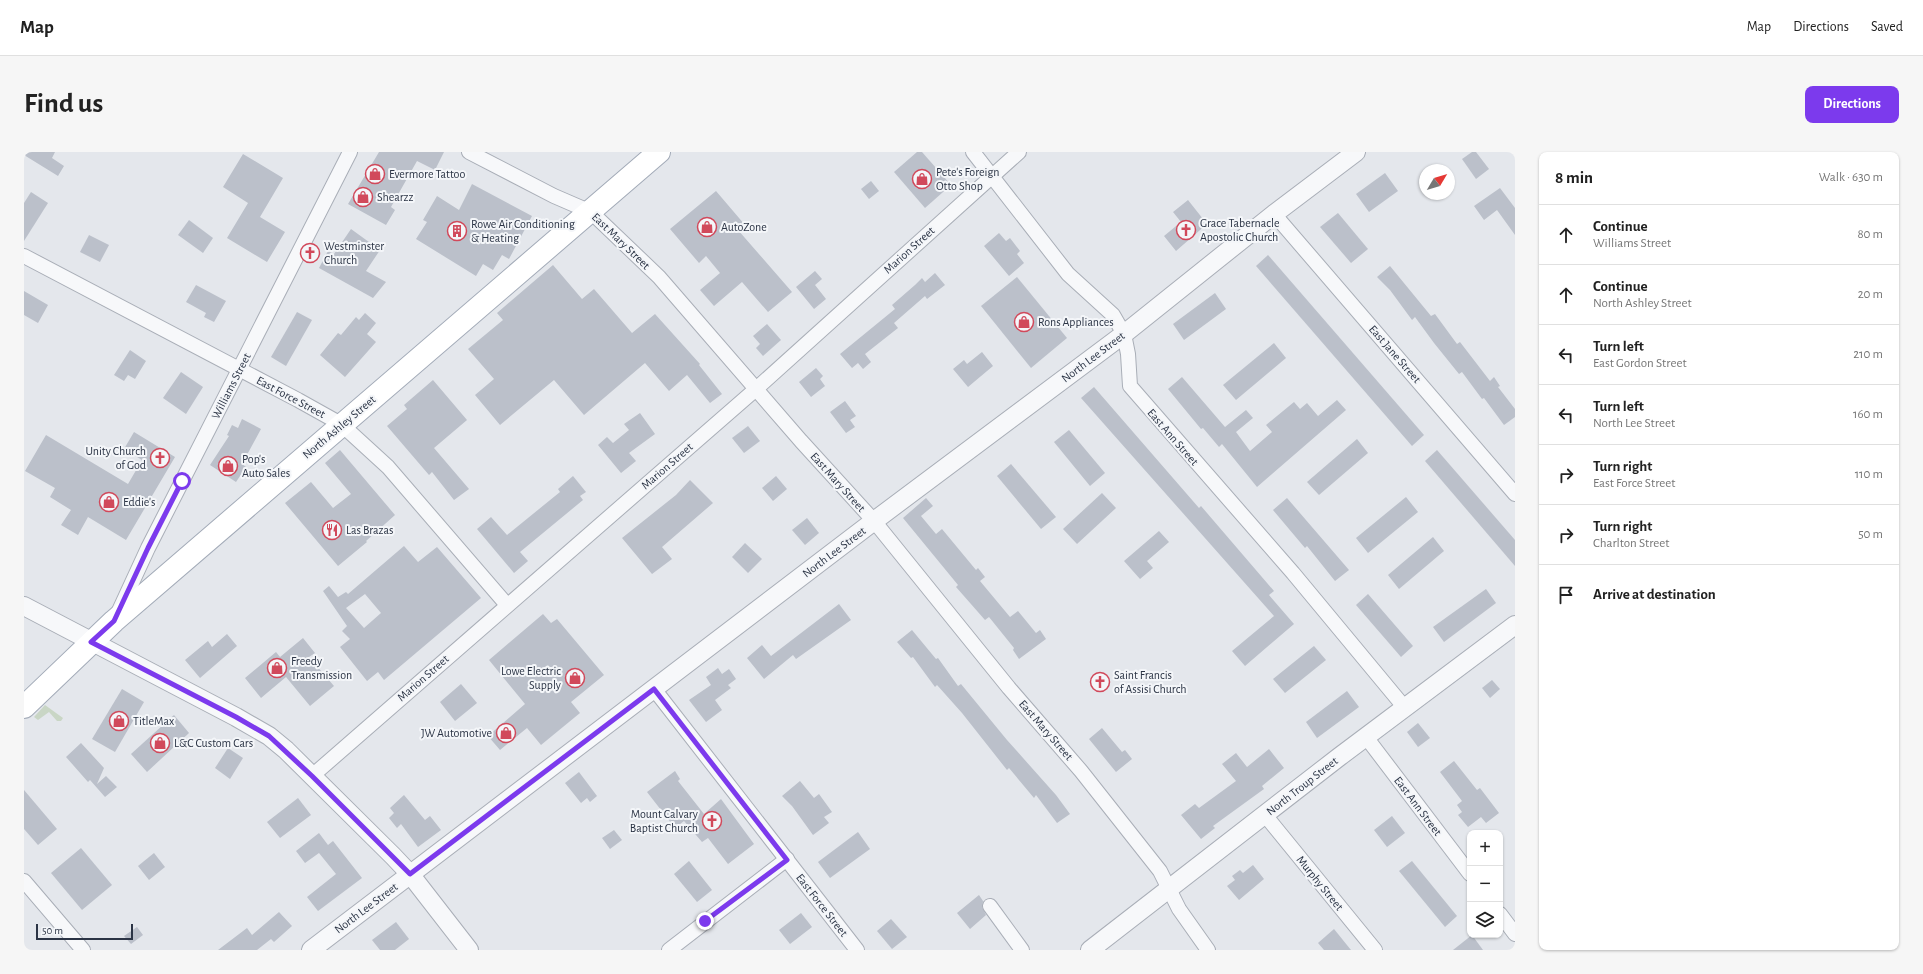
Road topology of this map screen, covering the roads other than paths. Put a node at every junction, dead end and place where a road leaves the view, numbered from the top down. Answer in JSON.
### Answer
{"nodes":[{"id":1,"x":350,"y":152,"type":"edge"},
{"id":2,"x":470,"y":152,"type":"edge"},
{"id":3,"x":659,"y":152,"type":"edge"},
{"id":4,"x":973,"y":152,"type":"edge"},
{"id":5,"x":1019,"y":152,"type":"edge"},
{"id":6,"x":1356,"y":152,"type":"edge"},
{"id":7,"x":992,"y":176,"type":"junction"},
{"id":8,"x":591,"y":212,"type":"junction"},
{"id":9,"x":1274,"y":214,"type":"junction"},
{"id":10,"x":24,"y":256,"type":"edge"},
{"id":11,"x":1124,"y":334,"type":"junction"},
{"id":12,"x":239,"y":369,"type":"junction"},
{"id":13,"x":756,"y":389,"type":"junction"},
{"id":14,"x":341,"y":424,"type":"junction"},
{"id":15,"x":1515,"y":494,"type":"edge"},
{"id":16,"x":874,"y":521,"type":"junction"},
{"id":17,"x":507,"y":605,"type":"junction"},
{"id":18,"x":24,"y":606,"type":"edge"},
{"id":19,"x":114,"y":621,"type":"junction"},
{"id":20,"x":1515,"y":625,"type":"edge"},
{"id":21,"x":91,"y":642,"type":"junction"},
{"id":22,"x":654,"y":689,"type":"junction"},
{"id":23,"x":24,"y":707,"type":"edge"},
{"id":24,"x":1405,"y":708,"type":"junction"},
{"id":25,"x":1366,"y":737,"type":"junction"},
{"id":26,"x":312,"y":776,"type":"junction"},
{"id":27,"x":1265,"y":815,"type":"junction"},
{"id":28,"x":787,"y":860,"type":"junction"},
{"id":29,"x":1467,"y":870,"type":"edge"},
{"id":30,"x":410,"y":874,"type":"junction"},
{"id":31,"x":24,"y":881,"type":"edge"},
{"id":32,"x":1169,"y":888,"type":"junction"},
{"id":33,"x":990,"y":906,"type":"dead end"},
{"id":34,"x":1503,"y":918,"type":"edge"},
{"id":35,"x":1515,"y":934,"type":"edge"},
{"id":36,"x":83,"y":950,"type":"edge"},
{"id":37,"x":311,"y":950,"type":"edge"},
{"id":38,"x":469,"y":950,"type":"edge"},
{"id":39,"x":669,"y":950,"type":"edge"},
{"id":40,"x":857,"y":950,"type":"edge"},
{"id":41,"x":1022,"y":950,"type":"edge"},
{"id":42,"x":1090,"y":950,"type":"edge"},
{"id":43,"x":1208,"y":950,"type":"edge"},
{"id":44,"x":1375,"y":950,"type":"edge"}],
"edges":[{"from":1,"to":12,"type":"street","name":"Williams Street"},
{"from":2,"to":8,"type":"street","name":"East Mary Street"},
{"from":3,"to":8,"type":"main road","name":"North Ashley Street"},
{"from":4,"to":7,"type":"street","name":"East Ann Street"},
{"from":5,"to":7,"type":"street","name":"Marion Street"},
{"from":6,"to":9,"type":"street","name":"North Lee Street"},
{"from":7,"to":11,"type":"street","name":"East Ann Street"},
{"from":7,"to":13,"type":"street","name":"Marion Street"},
{"from":8,"to":13,"type":"street","name":"East Mary Street"},
{"from":8,"to":14,"type":"main road","name":"North Ashley Street"},
{"from":9,"to":11,"type":"street","name":"North Lee Street"},
{"from":9,"to":15,"type":"street","name":"East Jane Street"},
{"from":10,"to":12,"type":"street","name":"East Force Street"},
{"from":11,"to":16,"type":"street","name":"North Lee Street"},
{"from":11,"to":24,"type":"street","name":"East Ann Street"},
{"from":12,"to":14,"type":"street","name":"East Force Street"},
{"from":12,"to":19,"type":"street","name":"Williams Street"},
{"from":13,"to":16,"type":"street","name":"East Mary Street"},
{"from":13,"to":17,"type":"street","name":"Marion Street"},
{"from":14,"to":17,"type":"street","name":"East Force Street"},
{"from":14,"to":19,"type":"main road","name":"North Ashley Street"},
{"from":16,"to":22,"type":"street","name":"North Lee Street"},
{"from":16,"to":32,"type":"street","name":"East Mary Street"},
{"from":17,"to":26,"type":"street","name":"Marion Street"},
{"from":18,"to":21,"type":"street"},
{"from":19,"to":21,"type":"main road","name":"North Ashley Street"},
{"from":20,"to":24,"type":"street","name":"North Troup Street"},
{"from":21,"to":23,"type":"main road","name":"North Ashley Street"},
{"from":21,"to":26,"type":"street"},
{"from":22,"to":28,"type":"street","name":"East Force Street"},
{"from":22,"to":30,"type":"street","name":"North Lee Street"},
{"from":24,"to":25,"type":"street","name":"North Troup Street"},
{"from":25,"to":27,"type":"street","name":"North Troup Street"},
{"from":25,"to":29,"type":"street","name":"East Ann Street"},
{"from":26,"to":30,"type":"street"},
{"from":27,"to":32,"type":"street","name":"North Troup Street"},
{"from":27,"to":44,"type":"street","name":"Murphy Street"},
{"from":28,"to":39,"type":"street"},
{"from":28,"to":40,"type":"street","name":"East Force Street"},
{"from":30,"to":37,"type":"street","name":"North Lee Street"},
{"from":30,"to":38,"type":"street"},
{"from":31,"to":36,"type":"street"},
{"from":32,"to":42,"type":"street","name":"North Troup Street"},
{"from":32,"to":43,"type":"street","name":"East Mary Street"},
{"from":33,"to":41,"type":"street"},
{"from":34,"to":35,"type":"street"}]}
